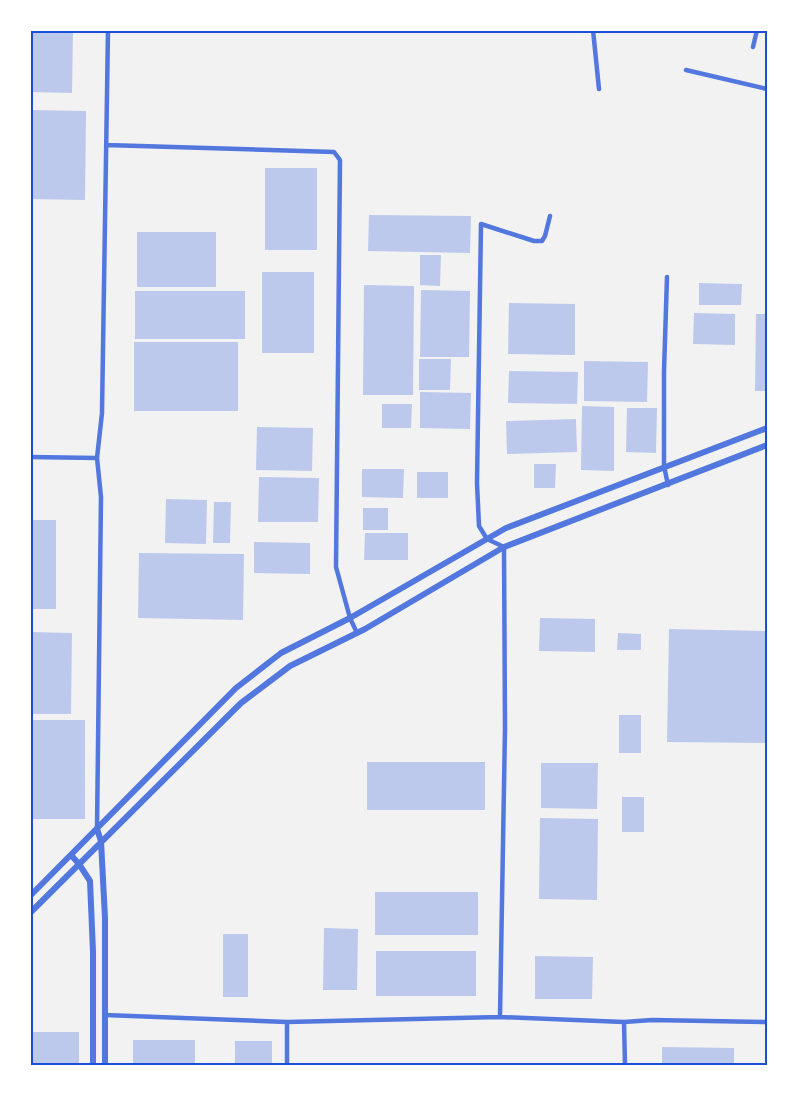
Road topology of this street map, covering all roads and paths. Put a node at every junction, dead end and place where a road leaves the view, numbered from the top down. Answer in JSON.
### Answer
{"nodes":[{"id":1,"x":108,"y":30,"type":"edge"},
{"id":2,"x":593,"y":30,"type":"edge"},
{"id":3,"x":757,"y":30,"type":"edge"},
{"id":4,"x":753,"y":47,"type":"dead end"},
{"id":5,"x":686,"y":70,"type":"dead end"},
{"id":6,"x":599,"y":89,"type":"dead end"},
{"id":7,"x":767,"y":89,"type":"edge"},
{"id":8,"x":106,"y":145,"type":"junction"},
{"id":9,"x":550,"y":216,"type":"dead end"},
{"id":10,"x":667,"y":277,"type":"dead end"},
{"id":11,"x":767,"y":428,"type":"edge"},
{"id":12,"x":767,"y":446,"type":"edge"},
{"id":13,"x":30,"y":457,"type":"edge"},
{"id":14,"x":98,"y":458,"type":"junction"},
{"id":15,"x":664,"y":466,"type":"junction"},
{"id":16,"x":668,"y":485,"type":"junction"},
{"id":17,"x":487,"y":539,"type":"junction"},
{"id":18,"x":504,"y":547,"type":"junction"},
{"id":19,"x":350,"y":618,"type":"junction"},
{"id":20,"x":357,"y":633,"type":"junction"},
{"id":21,"x":96,"y":829,"type":"junction"},
{"id":22,"x":101,"y":841,"type":"junction"},
{"id":23,"x":70,"y":855,"type":"junction"},
{"id":24,"x":79,"y":864,"type":"junction"},
{"id":25,"x":30,"y":896,"type":"edge"},
{"id":26,"x":30,"y":913,"type":"edge"},
{"id":27,"x":105,"y":1015,"type":"junction"},
{"id":28,"x":500,"y":1017,"type":"junction"},
{"id":29,"x":287,"y":1022,"type":"junction"},
{"id":30,"x":624,"y":1022,"type":"junction"},
{"id":31,"x":767,"y":1022,"type":"edge"},
{"id":32,"x":93,"y":1065,"type":"edge"},
{"id":33,"x":105,"y":1065,"type":"edge"},
{"id":34,"x":287,"y":1065,"type":"edge"},
{"id":35,"x":625,"y":1065,"type":"edge"}],
"edges":[{"from":1,"to":8,"type":"street"},
{"from":2,"to":6,"type":"street"},
{"from":3,"to":4,"type":"street"},
{"from":5,"to":7,"type":"street"},
{"from":8,"to":14,"type":"street"},
{"from":8,"to":19,"type":"street"},
{"from":9,"to":17,"type":"street"},
{"from":10,"to":15,"type":"street"},
{"from":11,"to":15,"type":"street"},
{"from":12,"to":16,"type":"street"},
{"from":13,"to":14,"type":"street"},
{"from":14,"to":21,"type":"street"},
{"from":15,"to":16,"type":"street"},
{"from":15,"to":17,"type":"street"},
{"from":16,"to":18,"type":"street"},
{"from":17,"to":18,"type":"street"},
{"from":17,"to":19,"type":"street"},
{"from":18,"to":20,"type":"street"},
{"from":18,"to":28,"type":"street"},
{"from":19,"to":20,"type":"street"},
{"from":19,"to":21,"type":"street"},
{"from":20,"to":22,"type":"street"},
{"from":21,"to":22,"type":"street"},
{"from":21,"to":23,"type":"street"},
{"from":22,"to":24,"type":"street"},
{"from":22,"to":27,"type":"street"},
{"from":23,"to":24,"type":"street"},
{"from":23,"to":25,"type":"street"},
{"from":24,"to":26,"type":"street"},
{"from":24,"to":32,"type":"street"},
{"from":27,"to":29,"type":"street"},
{"from":27,"to":33,"type":"street"},
{"from":28,"to":29,"type":"street"},
{"from":28,"to":30,"type":"street"},
{"from":29,"to":34,"type":"street"},
{"from":30,"to":31,"type":"street"},
{"from":30,"to":35,"type":"street"}]}
